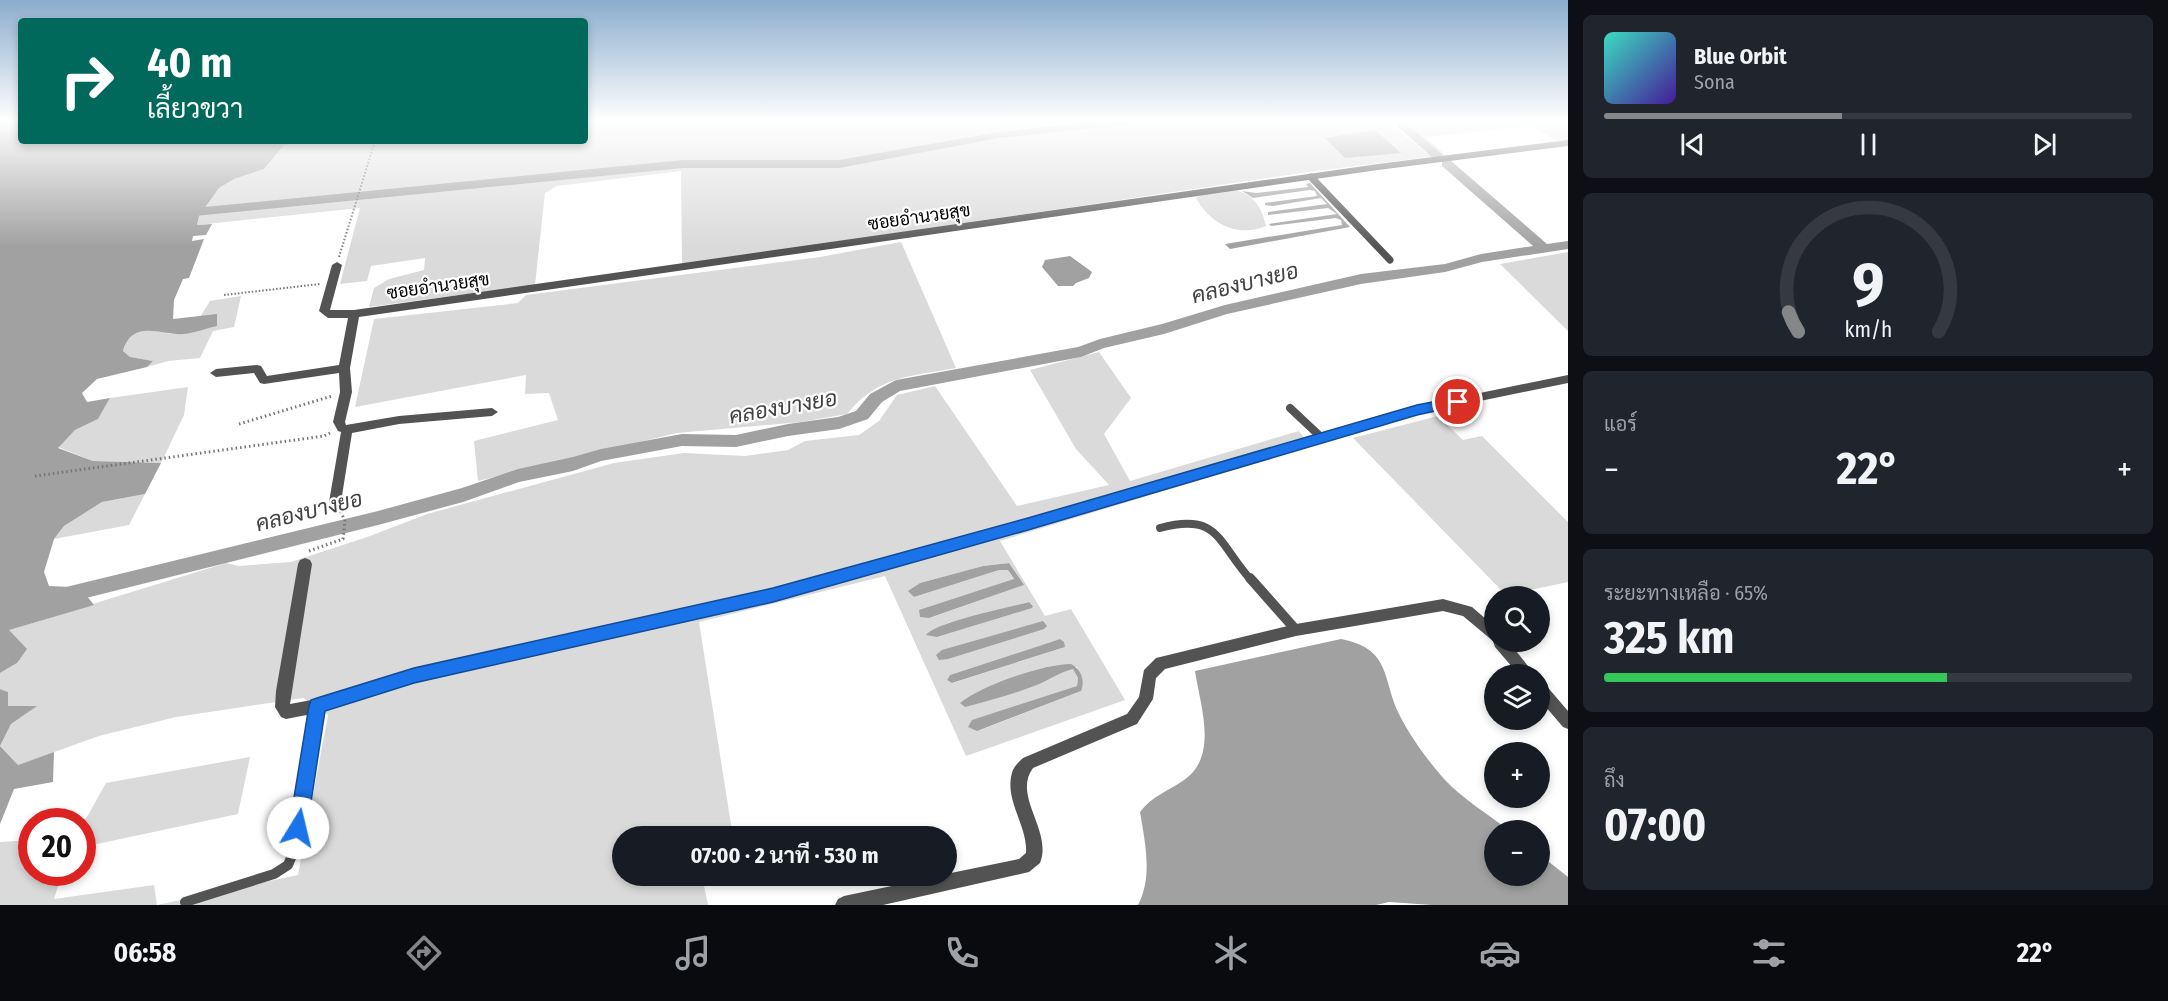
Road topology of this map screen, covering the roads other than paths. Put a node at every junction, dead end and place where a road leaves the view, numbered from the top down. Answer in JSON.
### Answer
{"nodes":[{"id":1,"x":1426,"y":162,"type":"edge"},
{"id":2,"x":1311,"y":177,"type":"junction"},
{"id":3,"x":1390,"y":260,"type":"dead end"},
{"id":4,"x":337,"y":265,"type":"road end"},
{"id":5,"x":354,"y":314,"type":"junction"},
{"id":6,"x":344,"y":368,"type":"junction"},
{"id":7,"x":216,"y":373,"type":"dead end"},
{"id":8,"x":1568,"y":379,"type":"edge"},
{"id":9,"x":1290,"y":408,"type":"dead end"},
{"id":10,"x":492,"y":412,"type":"dead end"},
{"id":11,"x":345,"y":429,"type":"junction"},
{"id":12,"x":1322,"y":438,"type":"junction"},
{"id":13,"x":335,"y":502,"type":"dead end"},
{"id":14,"x":1160,"y":528,"type":"dead end"},
{"id":15,"x":305,"y":564,"type":"road end"},
{"id":16,"x":1484,"y":626,"type":"edge"},
{"id":17,"x":1296,"y":630,"type":"junction"},
{"id":18,"x":1508,"y":652,"type":"edge"},
{"id":19,"x":1519,"y":664,"type":"edge"},
{"id":20,"x":1550,"y":701,"type":"edge"},
{"id":21,"x":317,"y":706,"type":"junction"},
{"id":22,"x":1568,"y":722,"type":"edge"},
{"id":23,"x":185,"y":902,"type":"dead end"},
{"id":24,"x":844,"y":905,"type":"edge"}],
"edges":[{"from":1,"to":2,"type":"street","name":"ซอยอำนวยสุข"},
{"from":2,"to":3,"type":"lane"},
{"from":2,"to":5,"type":"street","name":"ซอยอำนวยสุข"},
{"from":4,"to":5,"type":"street","name":"ซอยอำนวยสุข"},
{"from":5,"to":6,"type":"street"},
{"from":6,"to":7,"type":"street"},
{"from":6,"to":11,"type":"street"},
{"from":8,"to":12,"type":"street"},
{"from":9,"to":12,"type":"lane"},
{"from":10,"to":11,"type":"street"},
{"from":11,"to":13,"type":"street"},
{"from":12,"to":21,"type":"street"},
{"from":14,"to":17,"type":"lane"},
{"from":15,"to":21,"type":"street"},
{"from":16,"to":17,"type":"street"},
{"from":17,"to":24,"type":"street"},
{"from":18,"to":19,"type":"street"},
{"from":20,"to":22,"type":"street"},
{"from":21,"to":23,"type":"lane"}]}
